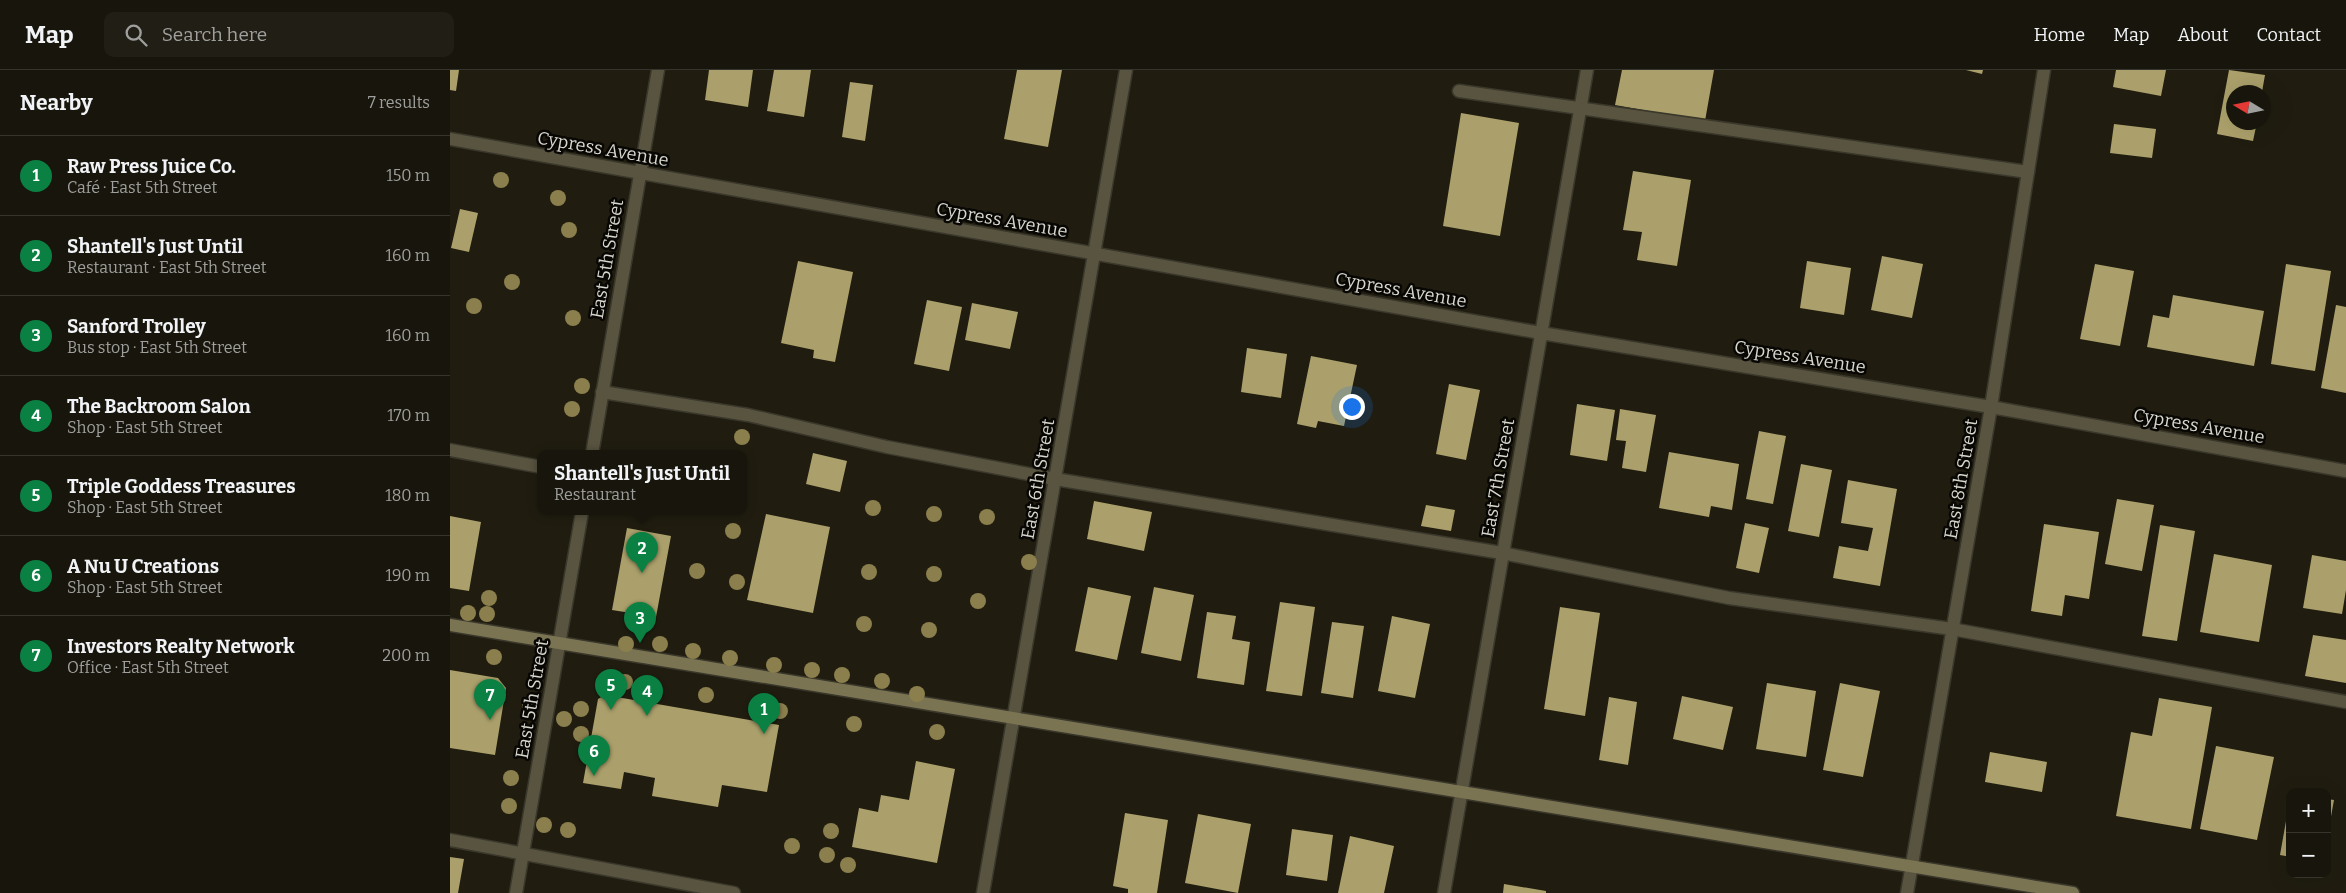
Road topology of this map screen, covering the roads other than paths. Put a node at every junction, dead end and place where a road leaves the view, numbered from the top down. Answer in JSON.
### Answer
{"nodes":[{"id":1,"x":658,"y":70,"type":"edge"},
{"id":2,"x":1126,"y":70,"type":"edge"},
{"id":3,"x":1587,"y":70,"type":"edge"},
{"id":4,"x":2044,"y":70,"type":"edge"},
{"id":5,"x":1459,"y":91,"type":"dead end"},
{"id":6,"x":1580,"y":108,"type":"junction"},
{"id":7,"x":450,"y":139,"type":"edge"},
{"id":8,"x":2028,"y":172,"type":"junction"},
{"id":9,"x":639,"y":173,"type":"junction"},
{"id":10,"x":1095,"y":254,"type":"junction"},
{"id":11,"x":1541,"y":333,"type":"junction"},
{"id":12,"x":602,"y":392,"type":"junction"},
{"id":13,"x":1991,"y":407,"type":"junction"},
{"id":14,"x":450,"y":450,"type":"edge"},
{"id":15,"x":593,"y":450,"type":"edge"},
{"id":16,"x":537,"y":466,"type":"edge"},
{"id":17,"x":2346,"y":471,"type":"edge"},
{"id":18,"x":1055,"y":480,"type":"junction"},
{"id":19,"x":581,"y":515,"type":"edge"},
{"id":20,"x":1502,"y":553,"type":"junction"},
{"id":21,"x":450,"y":625,"type":"edge"},
{"id":22,"x":1952,"y":629,"type":"junction"},
{"id":23,"x":560,"y":642,"type":"junction"},
{"id":24,"x":2346,"y":702,"type":"edge"},
{"id":25,"x":1013,"y":718,"type":"junction"},
{"id":26,"x":1461,"y":791,"type":"junction"},
{"id":27,"x":450,"y":840,"type":"edge"},
{"id":28,"x":523,"y":853,"type":"junction"},
{"id":29,"x":1911,"y":865,"type":"junction"},
{"id":30,"x":516,"y":893,"type":"edge"},
{"id":31,"x":734,"y":893,"type":"edge"},
{"id":32,"x":983,"y":893,"type":"edge"},
{"id":33,"x":1444,"y":893,"type":"edge"},
{"id":34,"x":1907,"y":893,"type":"edge"},
{"id":35,"x":2073,"y":893,"type":"edge"}],
"edges":[{"from":1,"to":9,"type":"street","name":"East 5th Street"},
{"from":2,"to":10,"type":"street","name":"East 6th Street"},
{"from":3,"to":6,"type":"street","name":"East 7th Street"},
{"from":4,"to":8,"type":"street","name":"East 8th Street"},
{"from":5,"to":6,"type":"street"},
{"from":6,"to":8,"type":"street"},
{"from":6,"to":11,"type":"street","name":"East 7th Street"},
{"from":7,"to":9,"type":"street","name":"Cypress Avenue"},
{"from":8,"to":13,"type":"street","name":"East 8th Street"},
{"from":9,"to":10,"type":"street","name":"Cypress Avenue"},
{"from":9,"to":12,"type":"street","name":"East 5th Street"},
{"from":10,"to":11,"type":"street","name":"Cypress Avenue"},
{"from":10,"to":18,"type":"street","name":"East 6th Street"},
{"from":11,"to":13,"type":"street","name":"Cypress Avenue"},
{"from":11,"to":20,"type":"street","name":"East 7th Street"},
{"from":12,"to":15,"type":"street","name":"East 5th Street"},
{"from":12,"to":18,"type":"street"},
{"from":13,"to":17,"type":"street","name":"Cypress Avenue"},
{"from":13,"to":22,"type":"street","name":"East 8th Street"},
{"from":14,"to":16,"type":"street"},
{"from":18,"to":20,"type":"street"},
{"from":18,"to":25,"type":"street","name":"East 6th Street"},
{"from":19,"to":23,"type":"street","name":"East 5th Street"},
{"from":20,"to":22,"type":"street"},
{"from":20,"to":26,"type":"street","name":"East 7th Street"},
{"from":21,"to":23,"type":"main road"},
{"from":22,"to":24,"type":"street"},
{"from":22,"to":29,"type":"street","name":"East 8th Street"},
{"from":23,"to":25,"type":"main road"},
{"from":23,"to":28,"type":"street","name":"East 5th Street"},
{"from":25,"to":26,"type":"main road"},
{"from":25,"to":32,"type":"street","name":"East 6th Street"},
{"from":26,"to":29,"type":"main road"},
{"from":26,"to":33,"type":"street","name":"East 7th Street"},
{"from":27,"to":28,"type":"street"},
{"from":28,"to":30,"type":"street","name":"East 5th Street"},
{"from":28,"to":31,"type":"street"},
{"from":29,"to":34,"type":"street","name":"East 8th Street"},
{"from":29,"to":35,"type":"main road"}]}
